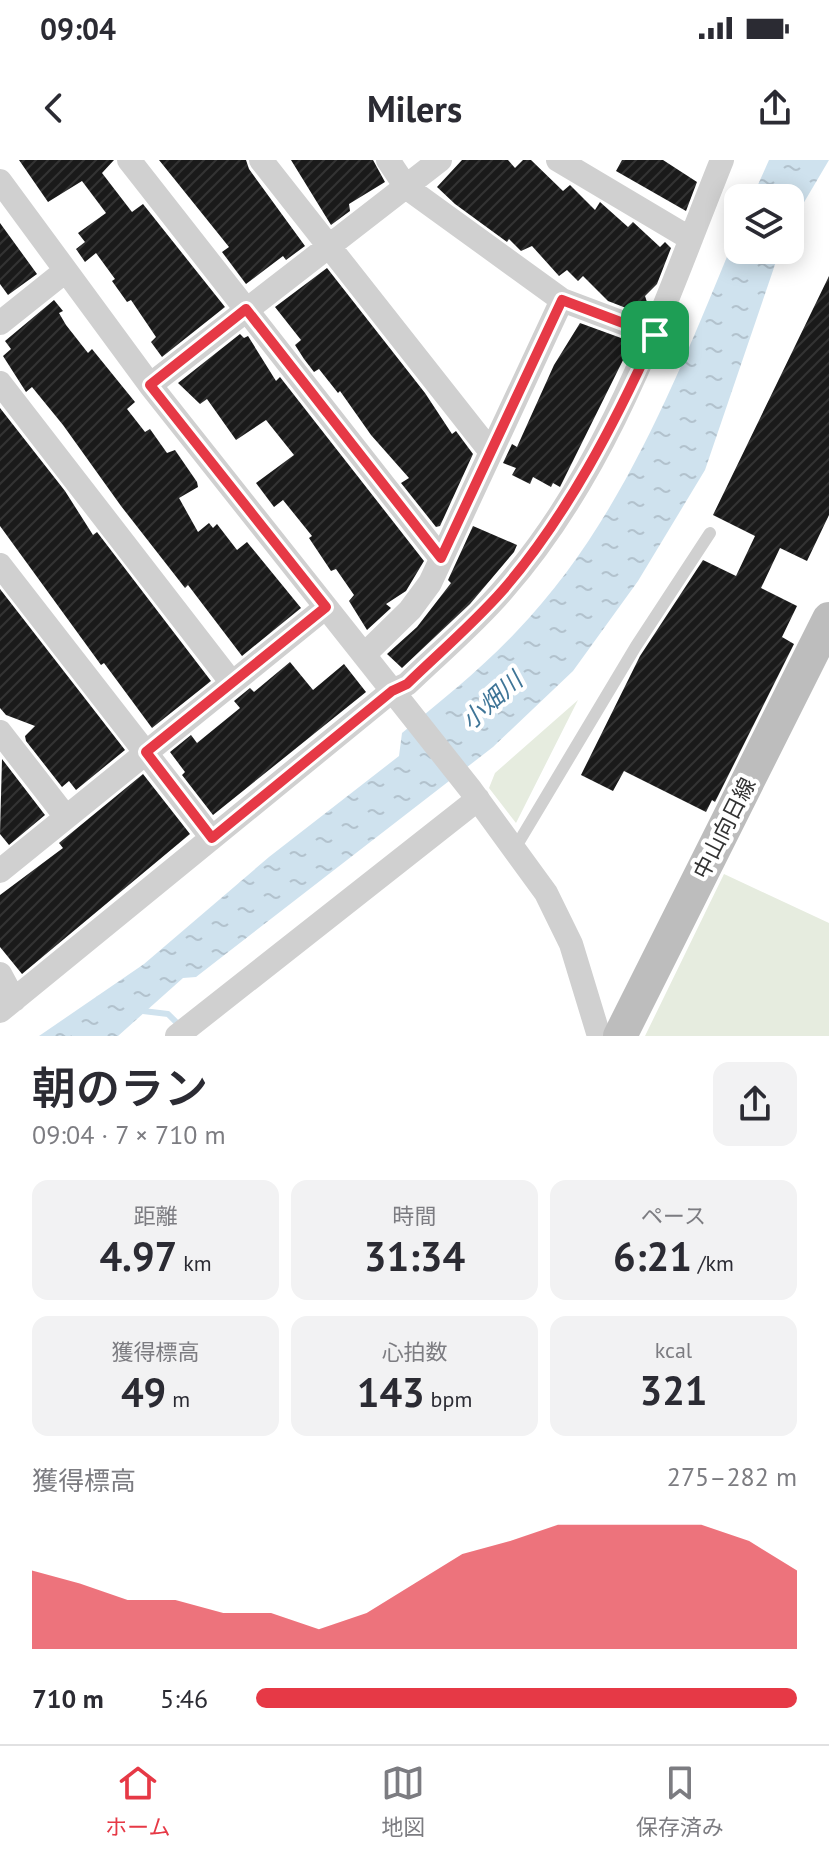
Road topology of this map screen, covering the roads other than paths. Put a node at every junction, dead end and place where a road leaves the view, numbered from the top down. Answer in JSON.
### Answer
{"nodes":[{"id":1,"x":129,"y":160,"type":"edge"},
{"id":2,"x":261,"y":160,"type":"edge"},
{"id":3,"x":388,"y":160,"type":"edge"},
{"id":4,"x":440,"y":160,"type":"edge"},
{"id":5,"x":558,"y":160,"type":"edge"},
{"id":6,"x":722,"y":160,"type":"edge"},
{"id":7,"x":0,"y":181,"type":"edge"},
{"id":8,"x":406,"y":187,"type":"junction"},
{"id":9,"x":691,"y":239,"type":"junction"},
{"id":10,"x":327,"y":244,"type":"junction"},
{"id":11,"x":64,"y":272,"type":"junction"},
{"id":12,"x":562,"y":300,"type":"junction"},
{"id":13,"x":246,"y":309,"type":"junction"},
{"id":14,"x":0,"y":323,"type":"edge"},
{"id":15,"x":655,"y":335,"type":"junction"},
{"id":16,"x":0,"y":383,"type":"edge"},
{"id":17,"x":150,"y":385,"type":"junction"},
{"id":18,"x":491,"y":452,"type":"junction"},
{"id":19,"x":710,"y":533,"type":"dead end"},
{"id":20,"x":441,"y":558,"type":"junction"},
{"id":21,"x":0,"y":565,"type":"edge"},
{"id":22,"x":326,"y":607,"type":"junction"},
{"id":23,"x":829,"y":619,"type":"edge"},
{"id":24,"x":364,"y":655,"type":"junction"},
{"id":25,"x":232,"y":683,"type":"junction"},
{"id":26,"x":397,"y":697,"type":"junction"},
{"id":27,"x":0,"y":732,"type":"edge"},
{"id":28,"x":146,"y":752,"type":"junction"},
{"id":29,"x":475,"y":794,"type":"junction"},
{"id":30,"x":66,"y":817,"type":"junction"},
{"id":31,"x":212,"y":838,"type":"junction"},
{"id":32,"x":514,"y":850,"type":"junction"},
{"id":33,"x":0,"y":871,"type":"edge"},
{"id":34,"x":0,"y":974,"type":"edge"},
{"id":35,"x":7,"y":1006,"type":"edge"},
{"id":36,"x":183,"y":1031,"type":"edge"},
{"id":37,"x":599,"y":1036,"type":"edge"},
{"id":38,"x":620,"y":1036,"type":"edge"}],
"edges":[{"from":1,"to":13,"type":"street"},
{"from":2,"to":10,"type":"street"},
{"from":3,"to":8,"type":"street"},
{"from":4,"to":8,"type":"street"},
{"from":5,"to":9,"type":"street"},
{"from":6,"to":9,"type":"street"},
{"from":7,"to":11,"type":"street"},
{"from":8,"to":10,"type":"street"},
{"from":8,"to":12,"type":"street"},
{"from":9,"to":15,"type":"street"},
{"from":10,"to":13,"type":"street"},
{"from":10,"to":18,"type":"street"},
{"from":11,"to":14,"type":"street"},
{"from":11,"to":17,"type":"street"},
{"from":12,"to":15,"type":"street"},
{"from":12,"to":18,"type":"street"},
{"from":13,"to":17,"type":"street"},
{"from":13,"to":20,"type":"street"},
{"from":15,"to":26,"type":"street"},
{"from":16,"to":25,"type":"street"},
{"from":17,"to":22,"type":"street"},
{"from":18,"to":20,"type":"street"},
{"from":19,"to":32,"type":"lane"},
{"from":20,"to":24,"type":"street"},
{"from":21,"to":28,"type":"street"},
{"from":22,"to":24,"type":"street"},
{"from":22,"to":25,"type":"street"},
{"from":23,"to":38,"type":"main road","name":"中山向日線"},
{"from":24,"to":26,"type":"street"},
{"from":25,"to":28,"type":"street"},
{"from":26,"to":29,"type":"street"},
{"from":26,"to":31,"type":"street"},
{"from":27,"to":30,"type":"street"},
{"from":28,"to":30,"type":"street"},
{"from":28,"to":31,"type":"street"},
{"from":29,"to":32,"type":"street"},
{"from":29,"to":36,"type":"street"},
{"from":30,"to":33,"type":"street"},
{"from":31,"to":35,"type":"street"},
{"from":32,"to":37,"type":"street"},
{"from":34,"to":35,"type":"street"}]}
